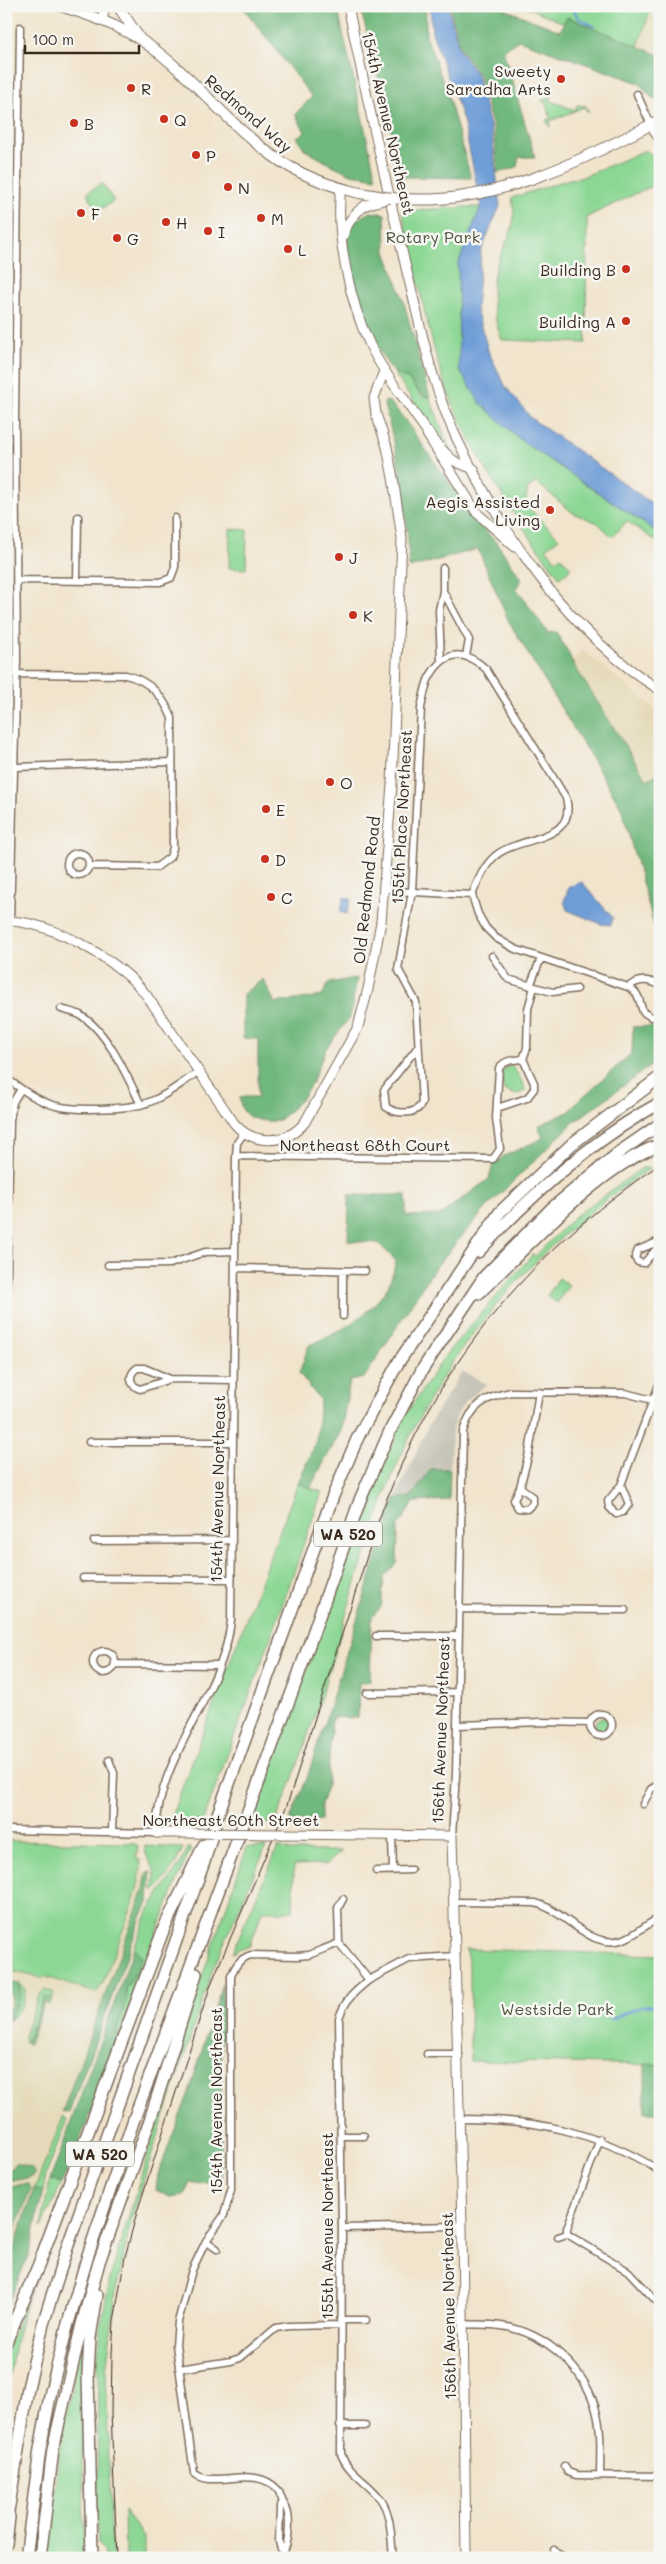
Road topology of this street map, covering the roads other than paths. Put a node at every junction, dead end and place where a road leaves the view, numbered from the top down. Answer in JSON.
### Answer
{"nodes":[{"id":1,"x":60,"y":6,"type":"edge"},
{"id":2,"x":105,"y":6,"type":"edge"},
{"id":3,"x":118,"y":6,"type":"edge"},
{"id":4,"x":348,"y":6,"type":"edge"},
{"id":5,"x":102,"y":21,"type":"junction"},
{"id":6,"x":20,"y":27,"type":"dead end"},
{"id":7,"x":141,"y":40,"type":"junction"},
{"id":8,"x":637,"y":94,"type":"dead end"},
{"id":9,"x":655,"y":122,"type":"edge"},
{"id":10,"x":660,"y":140,"type":"edge"},
{"id":11,"x":341,"y":188,"type":"junction"},
{"id":12,"x":391,"y":198,"type":"junction"},
{"id":13,"x":342,"y":241,"type":"junction"},
{"id":14,"x":384,"y":371,"type":"junction"},
{"id":15,"x":421,"y":423,"type":"junction"},
{"id":16,"x":474,"y":469,"type":"junction"},
{"id":17,"x":78,"y":517,"type":"dead end"},
{"id":18,"x":176,"y":518,"type":"dead end"},
{"id":19,"x":521,"y":552,"type":"junction"},
{"id":20,"x":443,"y":568,"type":"dead end"},
{"id":21,"x":18,"y":580,"type":"junction"},
{"id":22,"x":78,"y":581,"type":"junction"},
{"id":23,"x":444,"y":591,"type":"junction"},
{"id":24,"x":466,"y":656,"type":"junction"},
{"id":25,"x":441,"y":662,"type":"junction"},
{"id":26,"x":17,"y":674,"type":"junction"},
{"id":27,"x":660,"y":690,"type":"edge"},
{"id":28,"x":171,"y":762,"type":"junction"},
{"id":29,"x":15,"y":767,"type":"junction"},
{"id":30,"x":89,"y":866,"type":"dead end"},
{"id":31,"x":384,"y":887,"type":"junction"},
{"id":32,"x":412,"y":892,"type":"junction"},
{"id":33,"x":472,"y":895,"type":"junction"},
{"id":34,"x":8,"y":921,"type":"edge"},
{"id":35,"x":492,"y":956,"type":"dead end"},
{"id":36,"x":541,"y":958,"type":"junction"},
{"id":37,"x":660,"y":984,"type":"edge"},
{"id":38,"x":532,"y":987,"type":"junction"},
{"id":39,"x":628,"y":987,"type":"junction"},
{"id":40,"x":577,"y":988,"type":"dead end"},
{"id":41,"x":61,"y":1009,"type":"dead end"},
{"id":42,"x":660,"y":1017,"type":"edge"},
{"id":43,"x":417,"y":1048,"type":"junction"},
{"id":44,"x":523,"y":1059,"type":"junction"},
{"id":45,"x":199,"y":1071,"type":"junction"},
{"id":46,"x":6,"y":1078,"type":"edge"},
{"id":47,"x":660,"y":1078,"type":"edge"},
{"id":48,"x":21,"y":1089,"type":"junction"},
{"id":49,"x":660,"y":1102,"type":"edge"},
{"id":50,"x":141,"y":1105,"type":"junction"},
{"id":51,"x":497,"y":1108,"type":"junction"},
{"id":52,"x":660,"y":1124,"type":"edge"},
{"id":53,"x":244,"y":1133,"type":"junction"},
{"id":54,"x":660,"y":1145,"type":"edge"},
{"id":55,"x":236,"y":1156,"type":"junction"},
{"id":56,"x":7,"y":1162,"type":"edge"},
{"id":57,"x":660,"y":1241,"type":"edge"},
{"id":58,"x":660,"y":1245,"type":"edge"},
{"id":59,"x":235,"y":1251,"type":"junction"},
{"id":60,"x":108,"y":1265,"type":"dead end"},
{"id":61,"x":235,"y":1268,"type":"junction"},
{"id":62,"x":343,"y":1271,"type":"junction"},
{"id":63,"x":365,"y":1271,"type":"dead end"},
{"id":64,"x":456,"y":1275,"type":"junction"},
{"id":65,"x":460,"y":1311,"type":"junction"},
{"id":66,"x":343,"y":1316,"type":"dead end"},
{"id":67,"x":6,"y":1317,"type":"edge"},
{"id":68,"x":170,"y":1379,"type":"junction"},
{"id":69,"x":233,"y":1380,"type":"junction"},
{"id":70,"x":660,"y":1382,"type":"edge"},
{"id":71,"x":539,"y":1392,"type":"junction"},
{"id":72,"x":657,"y":1401,"type":"edge"},
{"id":73,"x":89,"y":1442,"type":"dead end"},
{"id":74,"x":232,"y":1442,"type":"junction"},
{"id":75,"x":620,"y":1485,"type":"dead end"},
{"id":76,"x":520,"y":1487,"type":"dead end"},
{"id":77,"x":230,"y":1540,"type":"junction"},
{"id":78,"x":94,"y":1541,"type":"dead end"},
{"id":79,"x":82,"y":1578,"type":"dead end"},
{"id":80,"x":231,"y":1578,"type":"junction"},
{"id":81,"x":459,"y":1609,"type":"junction"},
{"id":82,"x":625,"y":1610,"type":"dead end"},
{"id":83,"x":376,"y":1636,"type":"dead end"},
{"id":84,"x":458,"y":1636,"type":"junction"},
{"id":85,"x":115,"y":1664,"type":"dead end"},
{"id":86,"x":219,"y":1665,"type":"junction"},
{"id":87,"x":457,"y":1692,"type":"junction"},
{"id":88,"x":367,"y":1693,"type":"dead end"},
{"id":89,"x":590,"y":1723,"type":"dead end"},
{"id":90,"x":458,"y":1725,"type":"junction"},
{"id":91,"x":109,"y":1760,"type":"dead end"},
{"id":92,"x":660,"y":1784,"type":"edge"},
{"id":93,"x":643,"y":1804,"type":"dead end"},
{"id":94,"x":218,"y":1814,"type":"junction"},
{"id":95,"x":8,"y":1831,"type":"edge"},
{"id":96,"x":112,"y":1833,"type":"junction"},
{"id":97,"x":156,"y":1833,"type":"junction"},
{"id":98,"x":392,"y":1835,"type":"junction"},
{"id":99,"x":452,"y":1836,"type":"junction"},
{"id":100,"x":234,"y":1850,"type":"junction"},
{"id":101,"x":393,"y":1870,"type":"junction"},
{"id":102,"x":411,"y":1870,"type":"dead end"},
{"id":103,"x":376,"y":1871,"type":"dead end"},
{"id":104,"x":343,"y":1899,"type":"dead end"},
{"id":105,"x":455,"y":1902,"type":"junction"},
{"id":106,"x":660,"y":1918,"type":"edge"},
{"id":107,"x":339,"y":1942,"type":"junction"},
{"id":108,"x":456,"y":1956,"type":"junction"},
{"id":109,"x":368,"y":1980,"type":"junction"},
{"id":110,"x":427,"y":2054,"type":"dead end"},
{"id":111,"x":459,"y":2054,"type":"junction"},
{"id":112,"x":460,"y":2118,"type":"junction"},
{"id":113,"x":341,"y":2136,"type":"junction"},
{"id":114,"x":364,"y":2136,"type":"dead end"},
{"id":115,"x":600,"y":2139,"type":"junction"},
{"id":116,"x":660,"y":2171,"type":"edge"},
{"id":117,"x":122,"y":2201,"type":"junction"},
{"id":118,"x":462,"y":2226,"type":"junction"},
{"id":119,"x":342,"y":2228,"type":"junction"},
{"id":120,"x":567,"y":2234,"type":"junction"},
{"id":121,"x":558,"y":2237,"type":"dead end"},
{"id":122,"x":206,"y":2241,"type":"junction"},
{"id":123,"x":217,"y":2250,"type":"dead end"},
{"id":124,"x":660,"y":2304,"type":"edge"},
{"id":125,"x":366,"y":2320,"type":"dead end"},
{"id":126,"x":340,"y":2322,"type":"junction"},
{"id":127,"x":463,"y":2324,"type":"junction"},
{"id":128,"x":6,"y":2342,"type":"edge"},
{"id":129,"x":179,"y":2369,"type":"junction"},
{"id":130,"x":340,"y":2426,"type":"junction"},
{"id":131,"x":365,"y":2426,"type":"dead end"},
{"id":132,"x":564,"y":2466,"type":"dead end"},
{"id":133,"x":600,"y":2476,"type":"junction"},
{"id":134,"x":660,"y":2476,"type":"edge"},
{"id":135,"x":10,"y":2500,"type":"junction"},
{"id":136,"x":6,"y":2524,"type":"edge"},
{"id":137,"x":6,"y":2544,"type":"edge"},
{"id":138,"x":554,"y":2550,"type":"dead end"},
{"id":139,"x":284,"y":2555,"type":"edge"},
{"id":140,"x":26,"y":2558,"type":"edge"},
{"id":141,"x":40,"y":2558,"type":"edge"},
{"id":142,"x":92,"y":2558,"type":"edge"},
{"id":143,"x":394,"y":2558,"type":"edge"},
{"id":144,"x":466,"y":2558,"type":"edge"},
{"id":145,"x":564,"y":2558,"type":"edge"}],
"edges":[{"from":1,"to":5,"type":"main road","name":"Redmond Way"},
{"from":2,"to":5,"type":"main road"},
{"from":3,"to":7,"type":"main road"},
{"from":4,"to":16,"type":"main road","name":"154th Avenue Northeast"},
{"from":5,"to":7,"type":"main road","name":"Redmond Way"},
{"from":6,"to":21,"type":"street"},
{"from":7,"to":11,"type":"main road","name":"Redmond Way"},
{"from":8,"to":9,"type":"street"},
{"from":9,"to":10,"type":"main road"},
{"from":9,"to":12,"type":"main road","name":"Redmond Way"},
{"from":11,"to":12,"type":"main road","name":"Redmond Way","bridge":true},
{"from":11,"to":13,"type":"main road"},
{"from":12,"to":13,"type":"main road","bridge":true},
{"from":13,"to":14,"type":"main road"},
{"from":14,"to":15,"type":"main road"},
{"from":14,"to":31,"type":"main road","name":"Old Redmond Road"},
{"from":15,"to":16,"type":"main road"},
{"from":15,"to":19,"type":"main road"},
{"from":16,"to":19,"type":"main road","name":"154th Avenue Northeast"},
{"from":17,"to":22,"type":"street"},
{"from":18,"to":22,"type":"street"},
{"from":19,"to":27,"type":"main road"},
{"from":20,"to":23,"type":"street"},
{"from":21,"to":22,"type":"street"},
{"from":21,"to":26,"type":"street"},
{"from":23,"to":24,"type":"street"},
{"from":23,"to":25,"type":"street"},
{"from":24,"to":25,"type":"street"},
{"from":24,"to":33,"type":"street"},
{"from":25,"to":32,"type":"street","name":"155th Place Northeast"},
{"from":26,"to":28,"type":"street"},
{"from":26,"to":29,"type":"street"},
{"from":28,"to":29,"type":"street"},
{"from":28,"to":30,"type":"street"},
{"from":29,"to":34,"type":"street"},
{"from":31,"to":32,"type":"street"},
{"from":31,"to":53,"type":"main road","name":"Old Redmond Road"},
{"from":32,"to":33,"type":"street"},
{"from":32,"to":43,"type":"street","name":"155th Place Northeast"},
{"from":33,"to":36,"type":"street"},
{"from":34,"to":45,"type":"main road"},
{"from":35,"to":38,"type":"street"},
{"from":36,"to":38,"type":"street"},
{"from":36,"to":39,"type":"street"},
{"from":37,"to":39,"type":"street"},
{"from":38,"to":40,"type":"street"},
{"from":38,"to":44,"type":"street"},
{"from":39,"to":42,"type":"street"},
{"from":41,"to":50,"type":"street"},
{"from":43,"to":43,"type":"street","name":"155th Place Northeast"},
{"from":44,"to":51,"type":"street"},
{"from":44,"to":51,"type":"street"},
{"from":45,"to":50,"type":"street"},
{"from":45,"to":53,"type":"main road"},
{"from":46,"to":48,"type":"street"},
{"from":47,"to":64,"type":"highway"},
{"from":48,"to":50,"type":"street"},
{"from":48,"to":56,"type":"street"},
{"from":49,"to":64,"type":"highway","number":"WA 520"},
{"from":51,"to":55,"type":"street","name":"Northeast 68th Court"},
{"from":52,"to":65,"type":"highway","number":"WA 520"},
{"from":53,"to":55,"type":"street","name":"154th Avenue Northeast"},
{"from":54,"to":65,"type":"highway"},
{"from":55,"to":59,"type":"street","name":"154th Avenue Northeast"},
{"from":56,"to":67,"type":"street"},
{"from":57,"to":58,"type":"street"},
{"from":59,"to":60,"type":"street"},
{"from":59,"to":61,"type":"street","name":"154th Avenue Northeast"},
{"from":61,"to":62,"type":"street"},
{"from":61,"to":69,"type":"street","name":"154th Avenue Northeast"},
{"from":62,"to":63,"type":"street"},
{"from":62,"to":66,"type":"street"},
{"from":64,"to":94,"type":"highway","number":"WA 520"},
{"from":65,"to":100,"type":"highway","number":"WA 520"},
{"from":68,"to":68,"type":"street"},
{"from":68,"to":69,"type":"street"},
{"from":69,"to":74,"type":"street","name":"154th Avenue Northeast"},
{"from":70,"to":72,"type":"street"},
{"from":71,"to":72,"type":"street"},
{"from":71,"to":76,"type":"street"},
{"from":71,"to":81,"type":"street","name":"156th Avenue Northeast"},
{"from":72,"to":75,"type":"street"},
{"from":73,"to":74,"type":"street"},
{"from":74,"to":77,"type":"street","name":"154th Avenue Northeast"},
{"from":77,"to":78,"type":"street"},
{"from":77,"to":80,"type":"street","name":"154th Avenue Northeast"},
{"from":79,"to":80,"type":"street"},
{"from":80,"to":86,"type":"street","name":"154th Avenue Northeast"},
{"from":81,"to":82,"type":"street"},
{"from":81,"to":84,"type":"street","name":"156th Avenue Northeast"},
{"from":83,"to":84,"type":"street"},
{"from":84,"to":87,"type":"street","name":"156th Avenue Northeast"},
{"from":85,"to":86,"type":"street"},
{"from":86,"to":97,"type":"street","name":"154th Avenue Northeast"},
{"from":87,"to":88,"type":"street"},
{"from":87,"to":90,"type":"street","name":"156th Avenue Northeast"},
{"from":89,"to":90,"type":"street"},
{"from":90,"to":99,"type":"street","name":"156th Avenue Northeast"},
{"from":91,"to":96,"type":"street"},
{"from":92,"to":93,"type":"street"},
{"from":94,"to":128,"type":"highway"},
{"from":94,"to":135,"type":"highway","number":"WA 520"},
{"from":95,"to":96,"type":"street","name":"Northeast 60th Street"},
{"from":96,"to":97,"type":"street","name":"Northeast 60th Street"},
{"from":97,"to":98,"type":"main road","name":"Northeast 60th Street","bridge":true},
{"from":98,"to":99,"type":"main road","name":"Northeast 60th Street"},
{"from":98,"to":101,"type":"street"},
{"from":99,"to":105,"type":"main road","name":"156th Avenue Northeast"},
{"from":100,"to":117,"type":"highway"},
{"from":100,"to":140,"type":"highway","number":"WA 520"},
{"from":101,"to":102,"type":"street"},
{"from":101,"to":103,"type":"street"},
{"from":104,"to":107,"type":"street"},
{"from":105,"to":106,"type":"street"},
{"from":105,"to":108,"type":"main road","name":"156th Avenue Northeast"},
{"from":107,"to":109,"type":"street"},
{"from":107,"to":122,"type":"street","name":"154th Avenue Northeast"},
{"from":108,"to":109,"type":"street","name":"155th Avenue Northeast"},
{"from":108,"to":111,"type":"main road","name":"156th Avenue Northeast"},
{"from":109,"to":113,"type":"street","name":"155th Avenue Northeast"},
{"from":110,"to":111,"type":"street"},
{"from":111,"to":112,"type":"main road","name":"156th Avenue Northeast"},
{"from":112,"to":115,"type":"street"},
{"from":112,"to":118,"type":"main road","name":"156th Avenue Northeast"},
{"from":113,"to":114,"type":"street"},
{"from":113,"to":119,"type":"street","name":"155th Avenue Northeast"},
{"from":115,"to":116,"type":"street"},
{"from":115,"to":120,"type":"street"},
{"from":117,"to":141,"type":"highway"},
{"from":117,"to":142,"type":"highway"},
{"from":118,"to":119,"type":"street"},
{"from":118,"to":127,"type":"main road","name":"156th Avenue Northeast"},
{"from":119,"to":126,"type":"street","name":"155th Avenue Northeast"},
{"from":120,"to":121,"type":"street"},
{"from":120,"to":124,"type":"street"},
{"from":122,"to":123,"type":"street"},
{"from":122,"to":129,"type":"street","name":"154th Avenue Northeast"},
{"from":125,"to":126,"type":"street"},
{"from":126,"to":129,"type":"street"},
{"from":126,"to":130,"type":"street","name":"155th Avenue Northeast"},
{"from":127,"to":133,"type":"street"},
{"from":127,"to":144,"type":"main road","name":"156th Avenue Northeast"},
{"from":129,"to":139,"type":"street","name":"154th Avenue Northeast"},
{"from":130,"to":131,"type":"street"},
{"from":130,"to":143,"type":"street","name":"155th Avenue Northeast"},
{"from":132,"to":133,"type":"street"},
{"from":133,"to":134,"type":"street"},
{"from":135,"to":136,"type":"highway"},
{"from":135,"to":137,"type":"highway","number":"WA 520"},
{"from":138,"to":145,"type":"street"}]}
